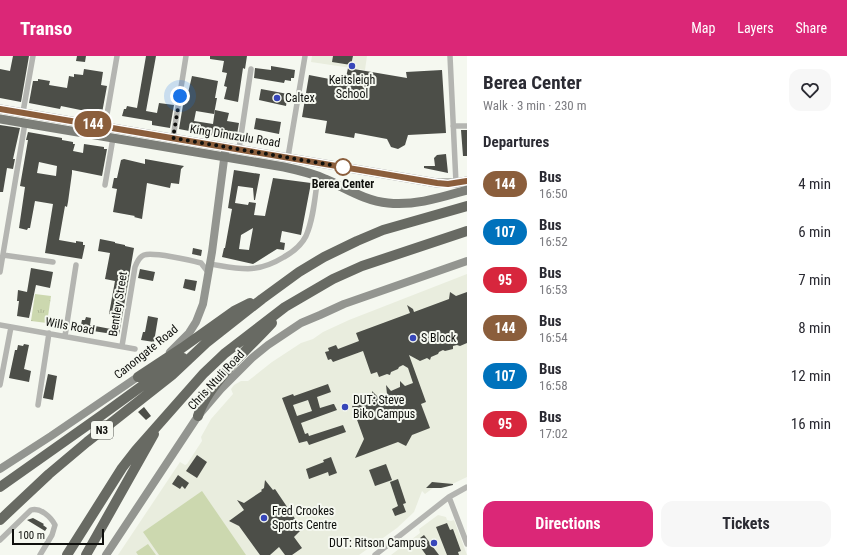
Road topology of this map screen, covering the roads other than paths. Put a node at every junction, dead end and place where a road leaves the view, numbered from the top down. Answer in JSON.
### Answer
{"nodes":[{"id":1,"x":33,"y":56,"type":"edge"},
{"id":2,"x":117,"y":56,"type":"edge"},
{"id":3,"x":186,"y":56,"type":"edge"},
{"id":4,"x":305,"y":56,"type":"edge"},
{"id":5,"x":450,"y":56,"type":"edge"},
{"id":6,"x":251,"y":69,"type":"dead end"},
{"id":7,"x":0,"y":109,"type":"edge"},
{"id":8,"x":24,"y":112,"type":"junction"},
{"id":9,"x":0,"y":119,"type":"edge"},
{"id":10,"x":25,"y":123,"type":"junction"},
{"id":11,"x":105,"y":126,"type":"junction"},
{"id":12,"x":453,"y":126,"type":"junction"},
{"id":13,"x":467,"y":126,"type":"edge"},
{"id":14,"x":113,"y":138,"type":"junction"},
{"id":15,"x":173,"y":138,"type":"junction"},
{"id":16,"x":226,"y":147,"type":"junction"},
{"id":17,"x":239,"y":149,"type":"junction"},
{"id":18,"x":288,"y":157,"type":"junction"},
{"id":19,"x":224,"y":158,"type":"junction"},
{"id":20,"x":318,"y":176,"type":"junction"},
{"id":21,"x":467,"y":181,"type":"edge"},
{"id":22,"x":456,"y":183,"type":"junction"},
{"id":23,"x":105,"y":185,"type":"dead end"},
{"id":24,"x":467,"y":190,"type":"edge"},
{"id":25,"x":467,"y":206,"type":"edge"},
{"id":26,"x":467,"y":231,"type":"edge"},
{"id":27,"x":212,"y":252,"type":"junction"},
{"id":28,"x":3,"y":255,"type":"junction"},
{"id":29,"x":467,"y":261,"type":"edge"},
{"id":30,"x":53,"y":262,"type":"dead end"},
{"id":31,"x":201,"y":263,"type":"junction"},
{"id":32,"x":76,"y":264,"type":"dead end"},
{"id":33,"x":210,"y":264,"type":"junction"},
{"id":34,"x":0,"y":272,"type":"edge"},
{"id":35,"x":209,"y":273,"type":"junction"},
{"id":36,"x":262,"y":299,"type":"junction"},
{"id":37,"x":285,"y":307,"type":"junction"},
{"id":38,"x":0,"y":325,"type":"edge"},
{"id":39,"x":10,"y":327,"type":"junction"},
{"id":40,"x":49,"y":333,"type":"junction"},
{"id":41,"x":65,"y":336,"type":"junction"},
{"id":42,"x":206,"y":343,"type":"junction"},
{"id":43,"x":122,"y":346,"type":"junction"},
{"id":44,"x":135,"y":349,"type":"dead end"},
{"id":45,"x":138,"y":377,"type":"junction"},
{"id":46,"x":0,"y":385,"type":"edge"},
{"id":47,"x":38,"y":405,"type":"dead end"},
{"id":48,"x":198,"y":416,"type":"junction"},
{"id":49,"x":157,"y":427,"type":"junction"},
{"id":50,"x":0,"y":469,"type":"edge"},
{"id":51,"x":0,"y":487,"type":"edge"},
{"id":52,"x":467,"y":488,"type":"edge"},
{"id":53,"x":449,"y":497,"type":"junction"},
{"id":54,"x":0,"y":520,"type":"edge"},
{"id":55,"x":0,"y":540,"type":"edge"},
{"id":56,"x":467,"y":544,"type":"edge"},
{"id":57,"x":40,"y":555,"type":"edge"},
{"id":58,"x":67,"y":555,"type":"edge"},
{"id":59,"x":86,"y":555,"type":"edge"},
{"id":60,"x":106,"y":555,"type":"edge"},
{"id":61,"x":375,"y":555,"type":"edge"}],
"edges":[{"from":1,"to":8,"type":"street"},
{"from":2,"to":11,"type":"street"},
{"from":3,"to":15,"type":"street"},
{"from":4,"to":18,"type":"street"},
{"from":5,"to":12,"type":"street"},
{"from":6,"to":17,"type":"street"},
{"from":7,"to":8,"type":"main road","name":"King Dinuzulu Road"},
{"from":8,"to":11,"type":"main road","name":"King Dinuzulu Road"},
{"from":9,"to":10,"type":"main road","name":"King Dinuzulu Road"},
{"from":10,"to":14,"type":"main road","name":"King Dinuzulu Road"},
{"from":10,"to":28,"type":"street"},
{"from":11,"to":15,"type":"main road","name":"King Dinuzulu Road"},
{"from":12,"to":13,"type":"street"},
{"from":12,"to":22,"type":"street"},
{"from":14,"to":19,"type":"main road","name":"King Dinuzulu Road"},
{"from":14,"to":23,"type":"street"},
{"from":15,"to":16,"type":"main road","name":"King Dinuzulu Road"},
{"from":16,"to":17,"type":"main road","name":"King Dinuzulu Road"},
{"from":16,"to":19,"type":"main road","name":"Canongate Road"},
{"from":17,"to":18,"type":"main road","name":"King Dinuzulu Road"},
{"from":18,"to":22,"type":"main road","name":"King Dinuzulu Road"},
{"from":19,"to":20,"type":"main road","name":"King Dinuzulu Road"},
{"from":19,"to":27,"type":"main road","name":"Canongate Road"},
{"from":20,"to":24,"type":"main road","name":"King Dinuzulu Road"},
{"from":20,"to":33,"type":"street"},
{"from":21,"to":22,"type":"main road","name":"King Dinuzulu Road"},
{"from":25,"to":36,"type":"highway","number":"N3"},
{"from":26,"to":37,"type":"highway"},
{"from":27,"to":31,"type":"street"},
{"from":27,"to":33,"type":"main road","name":"Canongate Road"},
{"from":28,"to":30,"type":"street"},
{"from":28,"to":34,"type":"street"},
{"from":29,"to":48,"type":"main road","name":"Chris Ntuli Road"},
{"from":31,"to":35,"type":"street"},
{"from":31,"to":43,"type":"street","name":"Bentley Street"},
{"from":32,"to":41,"type":"street"},
{"from":33,"to":35,"type":"main road","name":"Canongate Road"},
{"from":35,"to":45,"type":"main road","name":"Canongate Road"},
{"from":36,"to":42,"type":"highway","number":"N3"},
{"from":36,"to":45,"type":"highway"},
{"from":37,"to":48,"type":"highway"},
{"from":37,"to":49,"type":"highway"},
{"from":38,"to":39,"type":"street","name":"Wills Road"},
{"from":39,"to":40,"type":"street","name":"Wills Road"},
{"from":39,"to":46,"type":"street"},
{"from":40,"to":41,"type":"street","name":"Wills Road"},
{"from":40,"to":47,"type":"street"},
{"from":41,"to":43,"type":"street","name":"Wills Road"},
{"from":42,"to":51,"type":"highway"},
{"from":42,"to":54,"type":"highway","number":"N3"},
{"from":43,"to":44,"type":"street","name":"Wills Road"},
{"from":45,"to":50,"type":"main road","name":"Canongate Road"},
{"from":48,"to":60,"type":"main road","name":"Chris Ntuli Road"},
{"from":49,"to":58,"type":"highway"},
{"from":49,"to":59,"type":"highway"},
{"from":52,"to":53,"type":"street"},
{"from":53,"to":56,"type":"street"},
{"from":53,"to":61,"type":"street"},
{"from":55,"to":57,"type":"street"}]}
